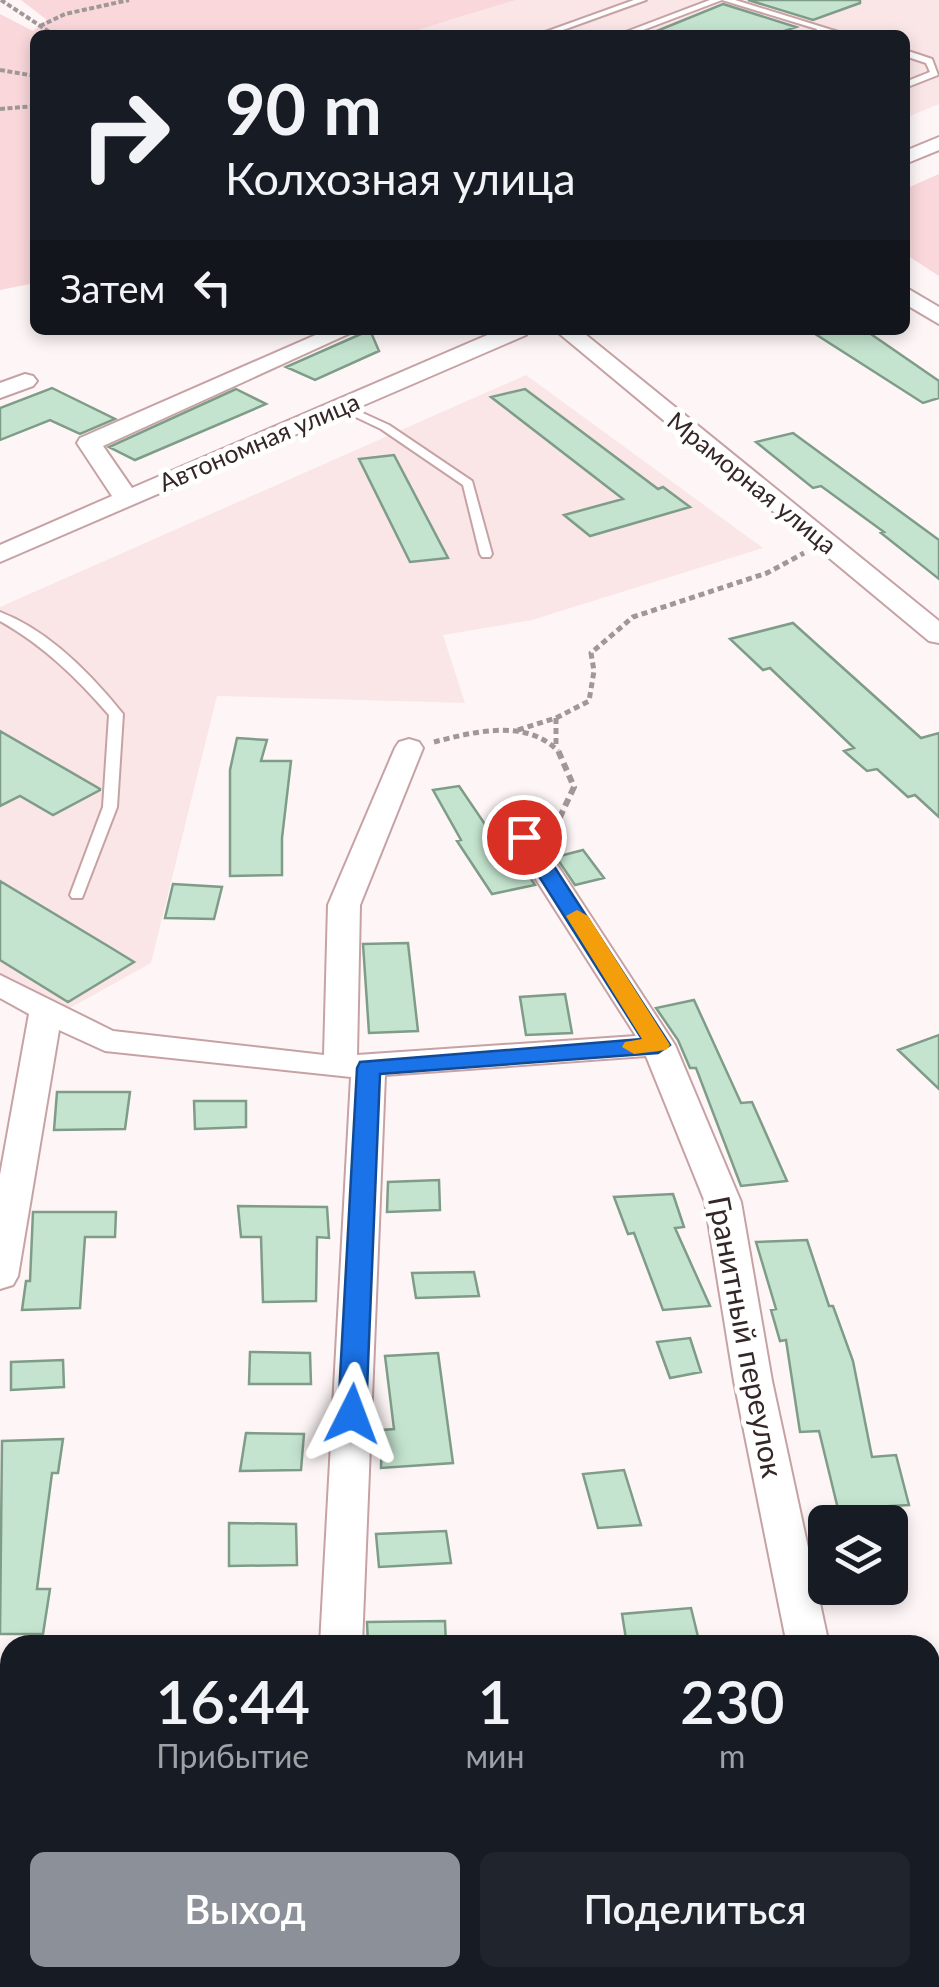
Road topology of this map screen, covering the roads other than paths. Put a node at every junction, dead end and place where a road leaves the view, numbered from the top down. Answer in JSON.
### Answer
{"nodes":[{"id":1,"x":642,"y":0,"type":"edge"},
{"id":2,"x":718,"y":0,"type":"edge"},
{"id":3,"x":726,"y":0,"type":"edge"},
{"id":4,"x":825,"y":29,"type":"joint"},
{"id":5,"x":555,"y":30,"type":"edge"},
{"id":6,"x":636,"y":30,"type":"edge"},
{"id":7,"x":828,"y":30,"type":"edge"},
{"id":8,"x":910,"y":55,"type":"edge"},
{"id":9,"x":910,"y":83,"type":"edge"},
{"id":10,"x":939,"y":144,"type":"edge"},
{"id":11,"x":910,"y":156,"type":"edge"},
{"id":12,"x":910,"y":297,"type":"edge"},
{"id":13,"x":939,"y":317,"type":"edge"},
{"id":14,"x":335,"y":335,"type":"edge"},
{"id":15,"x":572,"y":335,"type":"edge"},
{"id":16,"x":480,"y":336,"type":"edge"},
{"id":17,"x":25,"y":381,"type":"dead end"},
{"id":18,"x":0,"y":392,"type":"edge"},
{"id":19,"x":343,"y":407,"type":"junction"},
{"id":20,"x":126,"y":498,"type":"junction"},
{"id":21,"x":0,"y":554,"type":"edge"},
{"id":22,"x":486,"y":554,"type":"dead end"},
{"id":23,"x":0,"y":616,"type":"edge"},
{"id":24,"x":939,"y":636,"type":"edge"},
{"id":25,"x":408,"y":748,"type":"road end"},
{"id":26,"x":524,"y":837,"type":"road end"},
{"id":27,"x":78,"y":896,"type":"dead end"},
{"id":28,"x":0,"y":985,"type":"edge"},
{"id":29,"x":46,"y":1012,"type":"junction"},
{"id":30,"x":658,"y":1045,"type":"junction"},
{"id":31,"x":354,"y":1067,"type":"junction"},
{"id":32,"x":0,"y":1276,"type":"edge"},
{"id":33,"x":341,"y":1635,"type":"edge"},
{"id":34,"x":806,"y":1635,"type":"edge"}],
"edges":[{"from":1,"to":5,"type":"lane"},
{"from":2,"to":6,"type":"lane"},
{"from":3,"to":4,"type":"lane"},
{"from":4,"to":7,"type":"lane"},
{"from":8,"to":9,"type":"lane"},
{"from":10,"to":11,"type":"street"},
{"from":12,"to":13,"type":"street"},
{"from":14,"to":20,"type":"street"},
{"from":15,"to":24,"type":"street","name":"Мраморная улица"},
{"from":16,"to":19,"type":"street","name":"Автономная улица"},
{"from":17,"to":18,"type":"street"},
{"from":19,"to":20,"type":"street","name":"Автономная улица"},
{"from":19,"to":22,"type":"lane"},
{"from":20,"to":21,"type":"street","name":"Автономная улица"},
{"from":23,"to":27,"type":"lane"},
{"from":25,"to":31,"type":"street"},
{"from":26,"to":30,"type":"street","name":"Гранитный переулок"},
{"from":28,"to":29,"type":"street"},
{"from":29,"to":31,"type":"street"},
{"from":29,"to":32,"type":"street"},
{"from":30,"to":31,"type":"street"},
{"from":30,"to":34,"type":"street","name":"Гранитный переулок"},
{"from":31,"to":33,"type":"street"}]}
